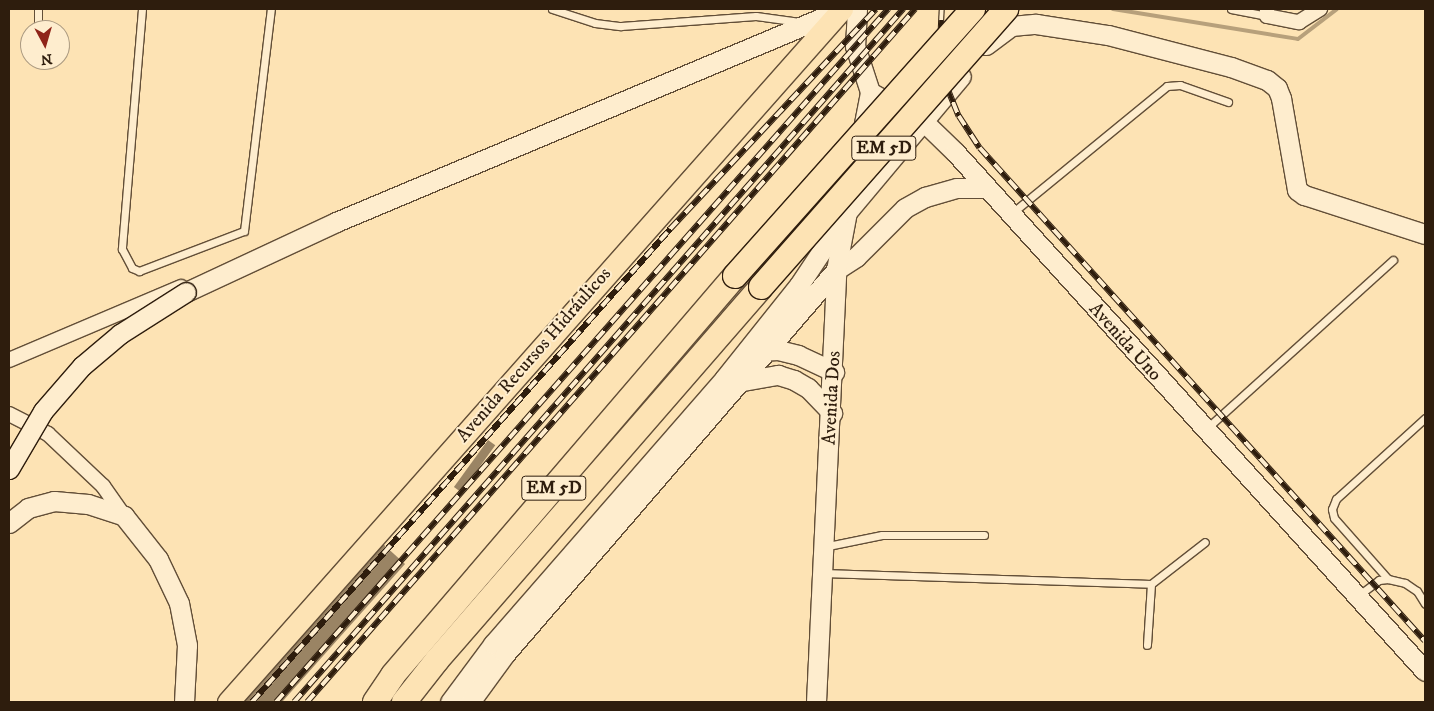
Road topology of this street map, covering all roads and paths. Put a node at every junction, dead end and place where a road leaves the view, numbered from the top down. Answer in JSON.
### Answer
{"nodes":[{"id":1,"x":142,"y":9,"type":"edge"},
{"id":2,"x":271,"y":9,"type":"edge"},
{"id":3,"x":552,"y":9,"type":"edge"},
{"id":4,"x":973,"y":9,"type":"edge"},
{"id":5,"x":1006,"y":9,"type":"edge"},
{"id":6,"x":1231,"y":9,"type":"edge"},
{"id":7,"x":1320,"y":9,"type":"edge"},
{"id":8,"x":846,"y":10,"type":"edge"},
{"id":9,"x":1267,"y":12,"type":"edge"},
{"id":10,"x":808,"y":24,"type":"junction"},
{"id":11,"x":870,"y":92,"type":"junction"},
{"id":12,"x":1228,"y":102,"type":"dead end"},
{"id":13,"x":924,"y":122,"type":"junction"},
{"id":14,"x":986,"y":188,"type":"junction"},
{"id":15,"x":848,"y":212,"type":"junction"},
{"id":16,"x":1010,"y":215,"type":"junction"},
{"id":17,"x":336,"y":222,"type":"junction"},
{"id":18,"x":1425,"y":234,"type":"edge"},
{"id":19,"x":1393,"y":260,"type":"dead end"},
{"id":20,"x":836,"y":270,"type":"junction"},
{"id":21,"x":766,"y":350,"type":"junction"},
{"id":22,"x":747,"y":351,"type":"junction"},
{"id":23,"x":9,"y":360,"type":"edge"},
{"id":24,"x":834,"y":372,"type":"junction"},
{"id":25,"x":743,"y":381,"type":"junction"},
{"id":26,"x":832,"y":413,"type":"junction"},
{"id":27,"x":9,"y":414,"type":"edge"},
{"id":28,"x":1425,"y":418,"type":"edge"},
{"id":29,"x":1205,"y":430,"type":"junction"},
{"id":30,"x":9,"y":469,"type":"edge"},
{"id":31,"x":124,"y":516,"type":"junction"},
{"id":32,"x":9,"y":523,"type":"edge"},
{"id":33,"x":984,"y":535,"type":"dead end"},
{"id":34,"x":1205,"y":542,"type":"dead end"},
{"id":35,"x":822,"y":548,"type":"junction"},
{"id":36,"x":822,"y":573,"type":"junction"},
{"id":37,"x":1388,"y":579,"type":"junction"},
{"id":38,"x":1151,"y":584,"type":"junction"},
{"id":39,"x":1358,"y":597,"type":"junction"},
{"id":40,"x":1425,"y":604,"type":"edge"},
{"id":41,"x":1147,"y":645,"type":"dead end"},
{"id":42,"x":1425,"y":671,"type":"edge"},
{"id":43,"x":184,"y":702,"type":"edge"},
{"id":44,"x":228,"y":702,"type":"edge"},
{"id":45,"x":374,"y":702,"type":"edge"},
{"id":46,"x":404,"y":702,"type":"edge"},
{"id":47,"x":450,"y":702,"type":"edge"},
{"id":48,"x":470,"y":702,"type":"edge"},
{"id":49,"x":816,"y":702,"type":"edge"}],
"edges":[{"from":1,"to":2,"type":"lane"},
{"from":3,"to":10,"type":"lane"},
{"from":4,"to":45,"type":"highway","number":"EM 5D","bridge":true},
{"from":5,"to":46,"type":"highway","number":"EM 5D","bridge":true},
{"from":6,"to":9,"type":"lane"},
{"from":7,"to":9,"type":"street"},
{"from":8,"to":10,"type":"main road"},
{"from":8,"to":11,"type":"main road"},
{"from":8,"to":44,"type":"main road","name":"Avenida Recursos Hidráulicos"},
{"from":10,"to":17,"type":"main road"},
{"from":11,"to":13,"type":"main road","name":"Avenida Uno"},
{"from":11,"to":15,"type":"main road"},
{"from":12,"to":16,"type":"lane"},
{"from":13,"to":14,"type":"main road","name":"Avenida Uno"},
{"from":13,"to":15,"type":"main road","name":"Avenida Dos"},
{"from":13,"to":18,"type":"main road","name":"Avenida Dos"},
{"from":14,"to":16,"type":"main road","name":"Avenida Uno"},
{"from":14,"to":20,"type":"main road"},
{"from":15,"to":20,"type":"main road","name":"Avenida Dos"},
{"from":15,"to":22,"type":"main road"},
{"from":16,"to":29,"type":"main road","name":"Avenida Uno"},
{"from":17,"to":23,"type":"street"},
{"from":17,"to":30,"type":"main road","bridge":true},
{"from":19,"to":29,"type":"lane"},
{"from":20,"to":21,"type":"main road"},
{"from":20,"to":24,"type":"main road","name":"Avenida Dos"},
{"from":21,"to":22,"type":"main road"},
{"from":21,"to":24,"type":"main road"},
{"from":21,"to":25,"type":"main road"},
{"from":22,"to":47,"type":"main road"},
{"from":24,"to":26,"type":"main road","name":"Avenida Dos"},
{"from":25,"to":26,"type":"main road"},
{"from":25,"to":48,"type":"main road"},
{"from":26,"to":35,"type":"main road","name":"Avenida Dos"},
{"from":27,"to":31,"type":"street"},
{"from":28,"to":37,"type":"lane"},
{"from":29,"to":39,"type":"main road","name":"Avenida Uno"},
{"from":31,"to":32,"type":"main road"},
{"from":31,"to":43,"type":"main road"},
{"from":33,"to":35,"type":"lane"},
{"from":34,"to":38,"type":"lane"},
{"from":35,"to":36,"type":"main road","name":"Avenida Dos"},
{"from":36,"to":38,"type":"lane"},
{"from":36,"to":49,"type":"main road","name":"Avenida Dos"},
{"from":37,"to":39,"type":"lane"},
{"from":37,"to":40,"type":"lane"},
{"from":38,"to":41,"type":"lane"},
{"from":39,"to":42,"type":"main road","name":"Avenida Uno"}]}
